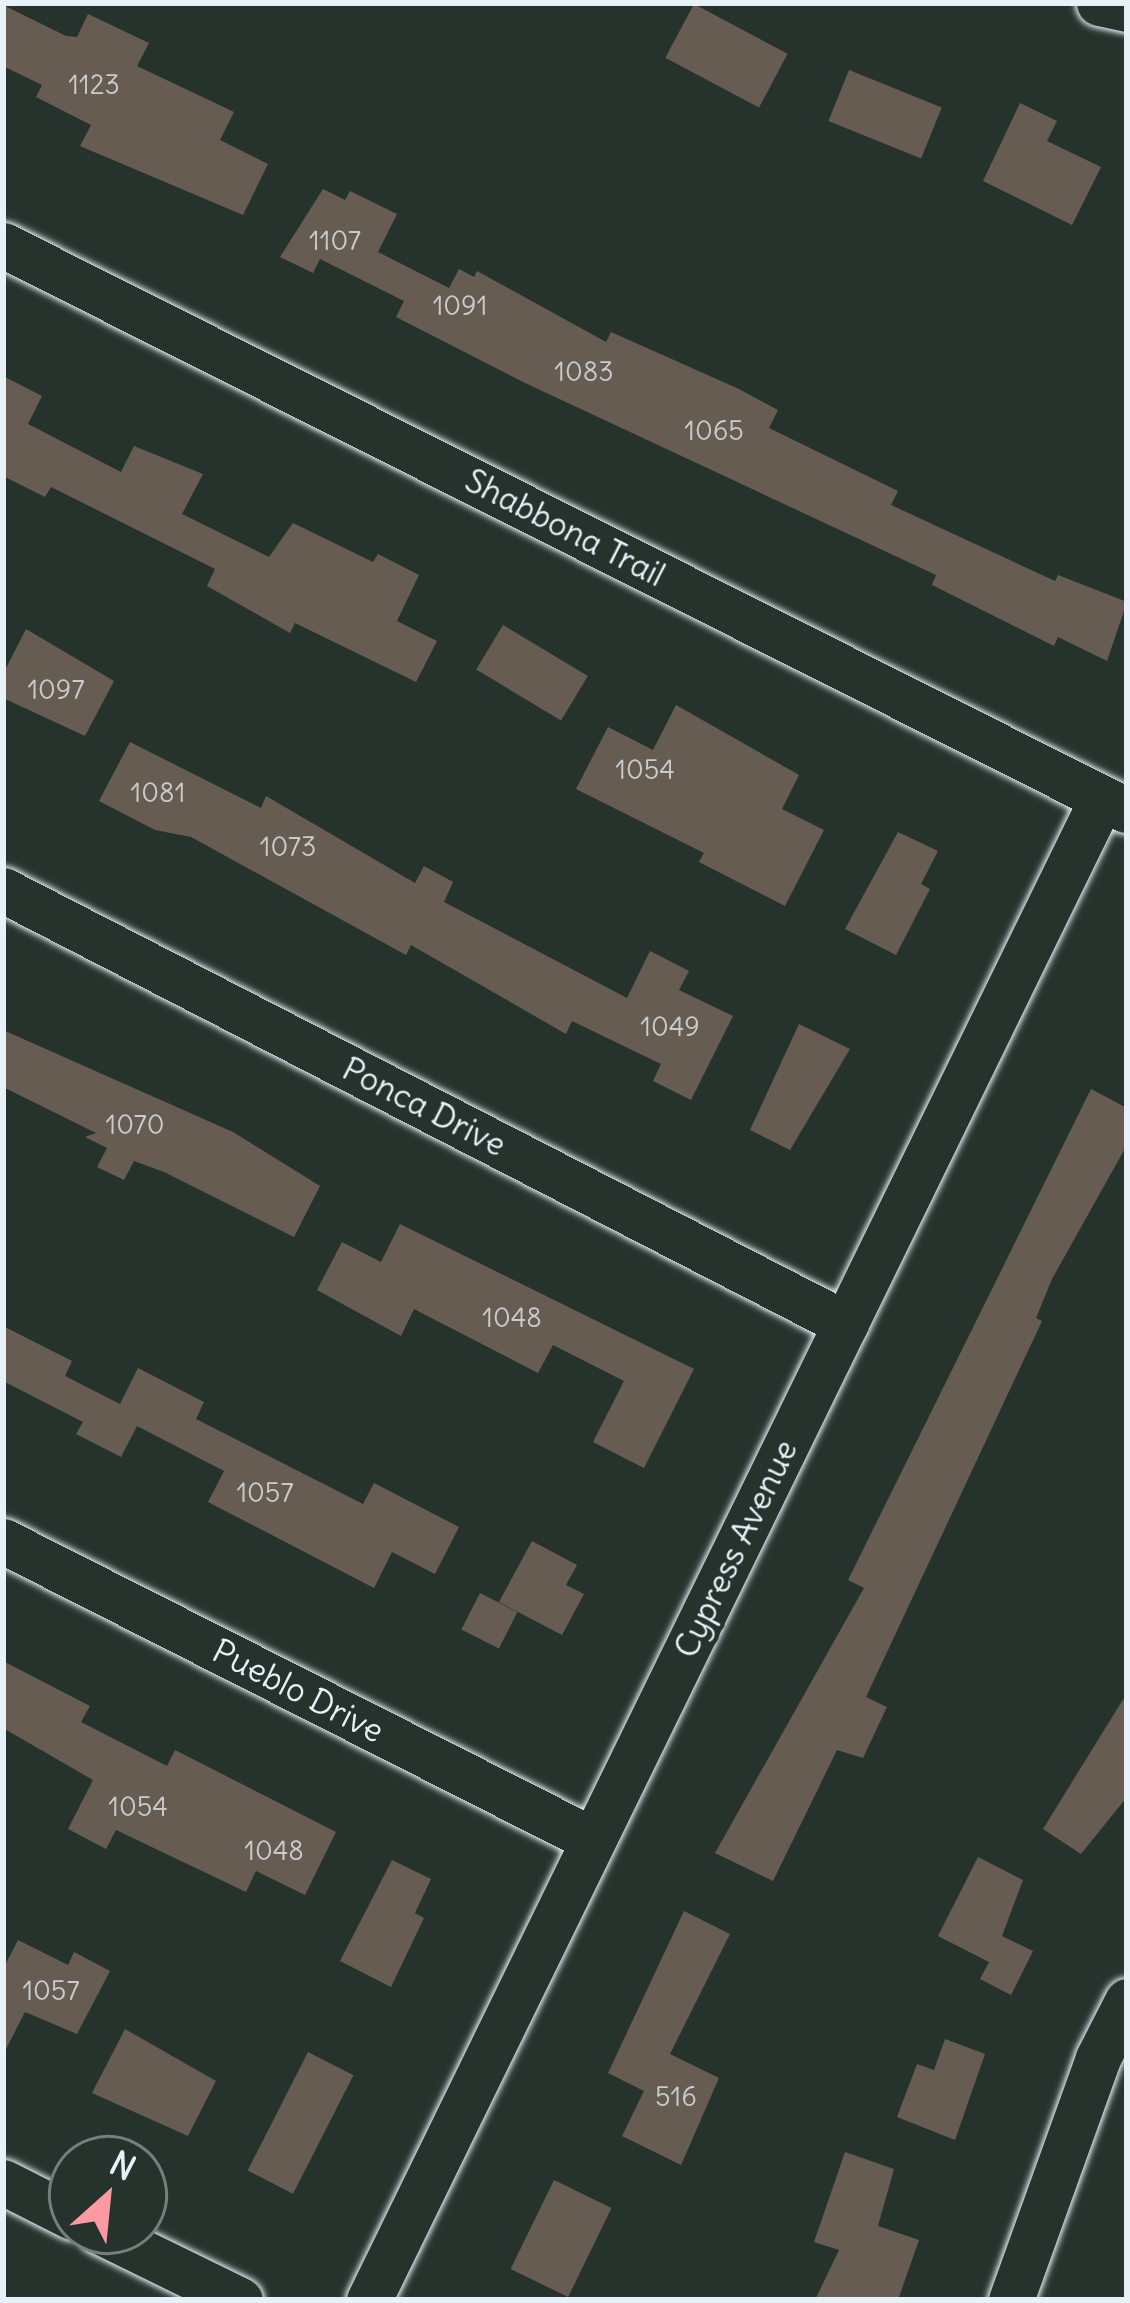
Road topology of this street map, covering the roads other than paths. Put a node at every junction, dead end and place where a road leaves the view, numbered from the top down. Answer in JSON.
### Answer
{"nodes":[{"id":1,"x":1099,"y":3,"type":"edge"},
{"id":2,"x":1127,"y":9,"type":"edge"},
{"id":3,"x":3,"y":244,"type":"edge"},
{"id":4,"x":1115,"y":805,"type":"edge"},
{"id":5,"x":3,"y":890,"type":"edge"},
{"id":6,"x":846,"y":1324,"type":"junction"},
{"id":7,"x":3,"y":1541,"type":"edge"},
{"id":8,"x":593,"y":1840,"type":"junction"},
{"id":9,"x":1127,"y":2001,"type":"edge"},
{"id":10,"x":3,"y":2182,"type":"edge"},
{"id":11,"x":48,"y":2205,"type":"edge"},
{"id":12,"x":148,"y":2255,"type":"edge"},
{"id":13,"x":240,"y":2300,"type":"edge"},
{"id":14,"x":369,"y":2300,"type":"edge"},
{"id":15,"x":1011,"y":2300,"type":"edge"}],
"edges":[{"from":1,"to":2,"type":"street"},
{"from":3,"to":4,"type":"street","name":"Shabbona Trail"},
{"from":4,"to":6,"type":"street","name":"Cypress Avenue"},
{"from":5,"to":6,"type":"street","name":"Ponca Drive"},
{"from":6,"to":8,"type":"street","name":"Cypress Avenue"},
{"from":7,"to":8,"type":"street","name":"Pueblo Drive"},
{"from":8,"to":14,"type":"street","name":"Cypress Avenue"},
{"from":9,"to":15,"type":"street"},
{"from":10,"to":11,"type":"street"},
{"from":12,"to":13,"type":"street"}]}
